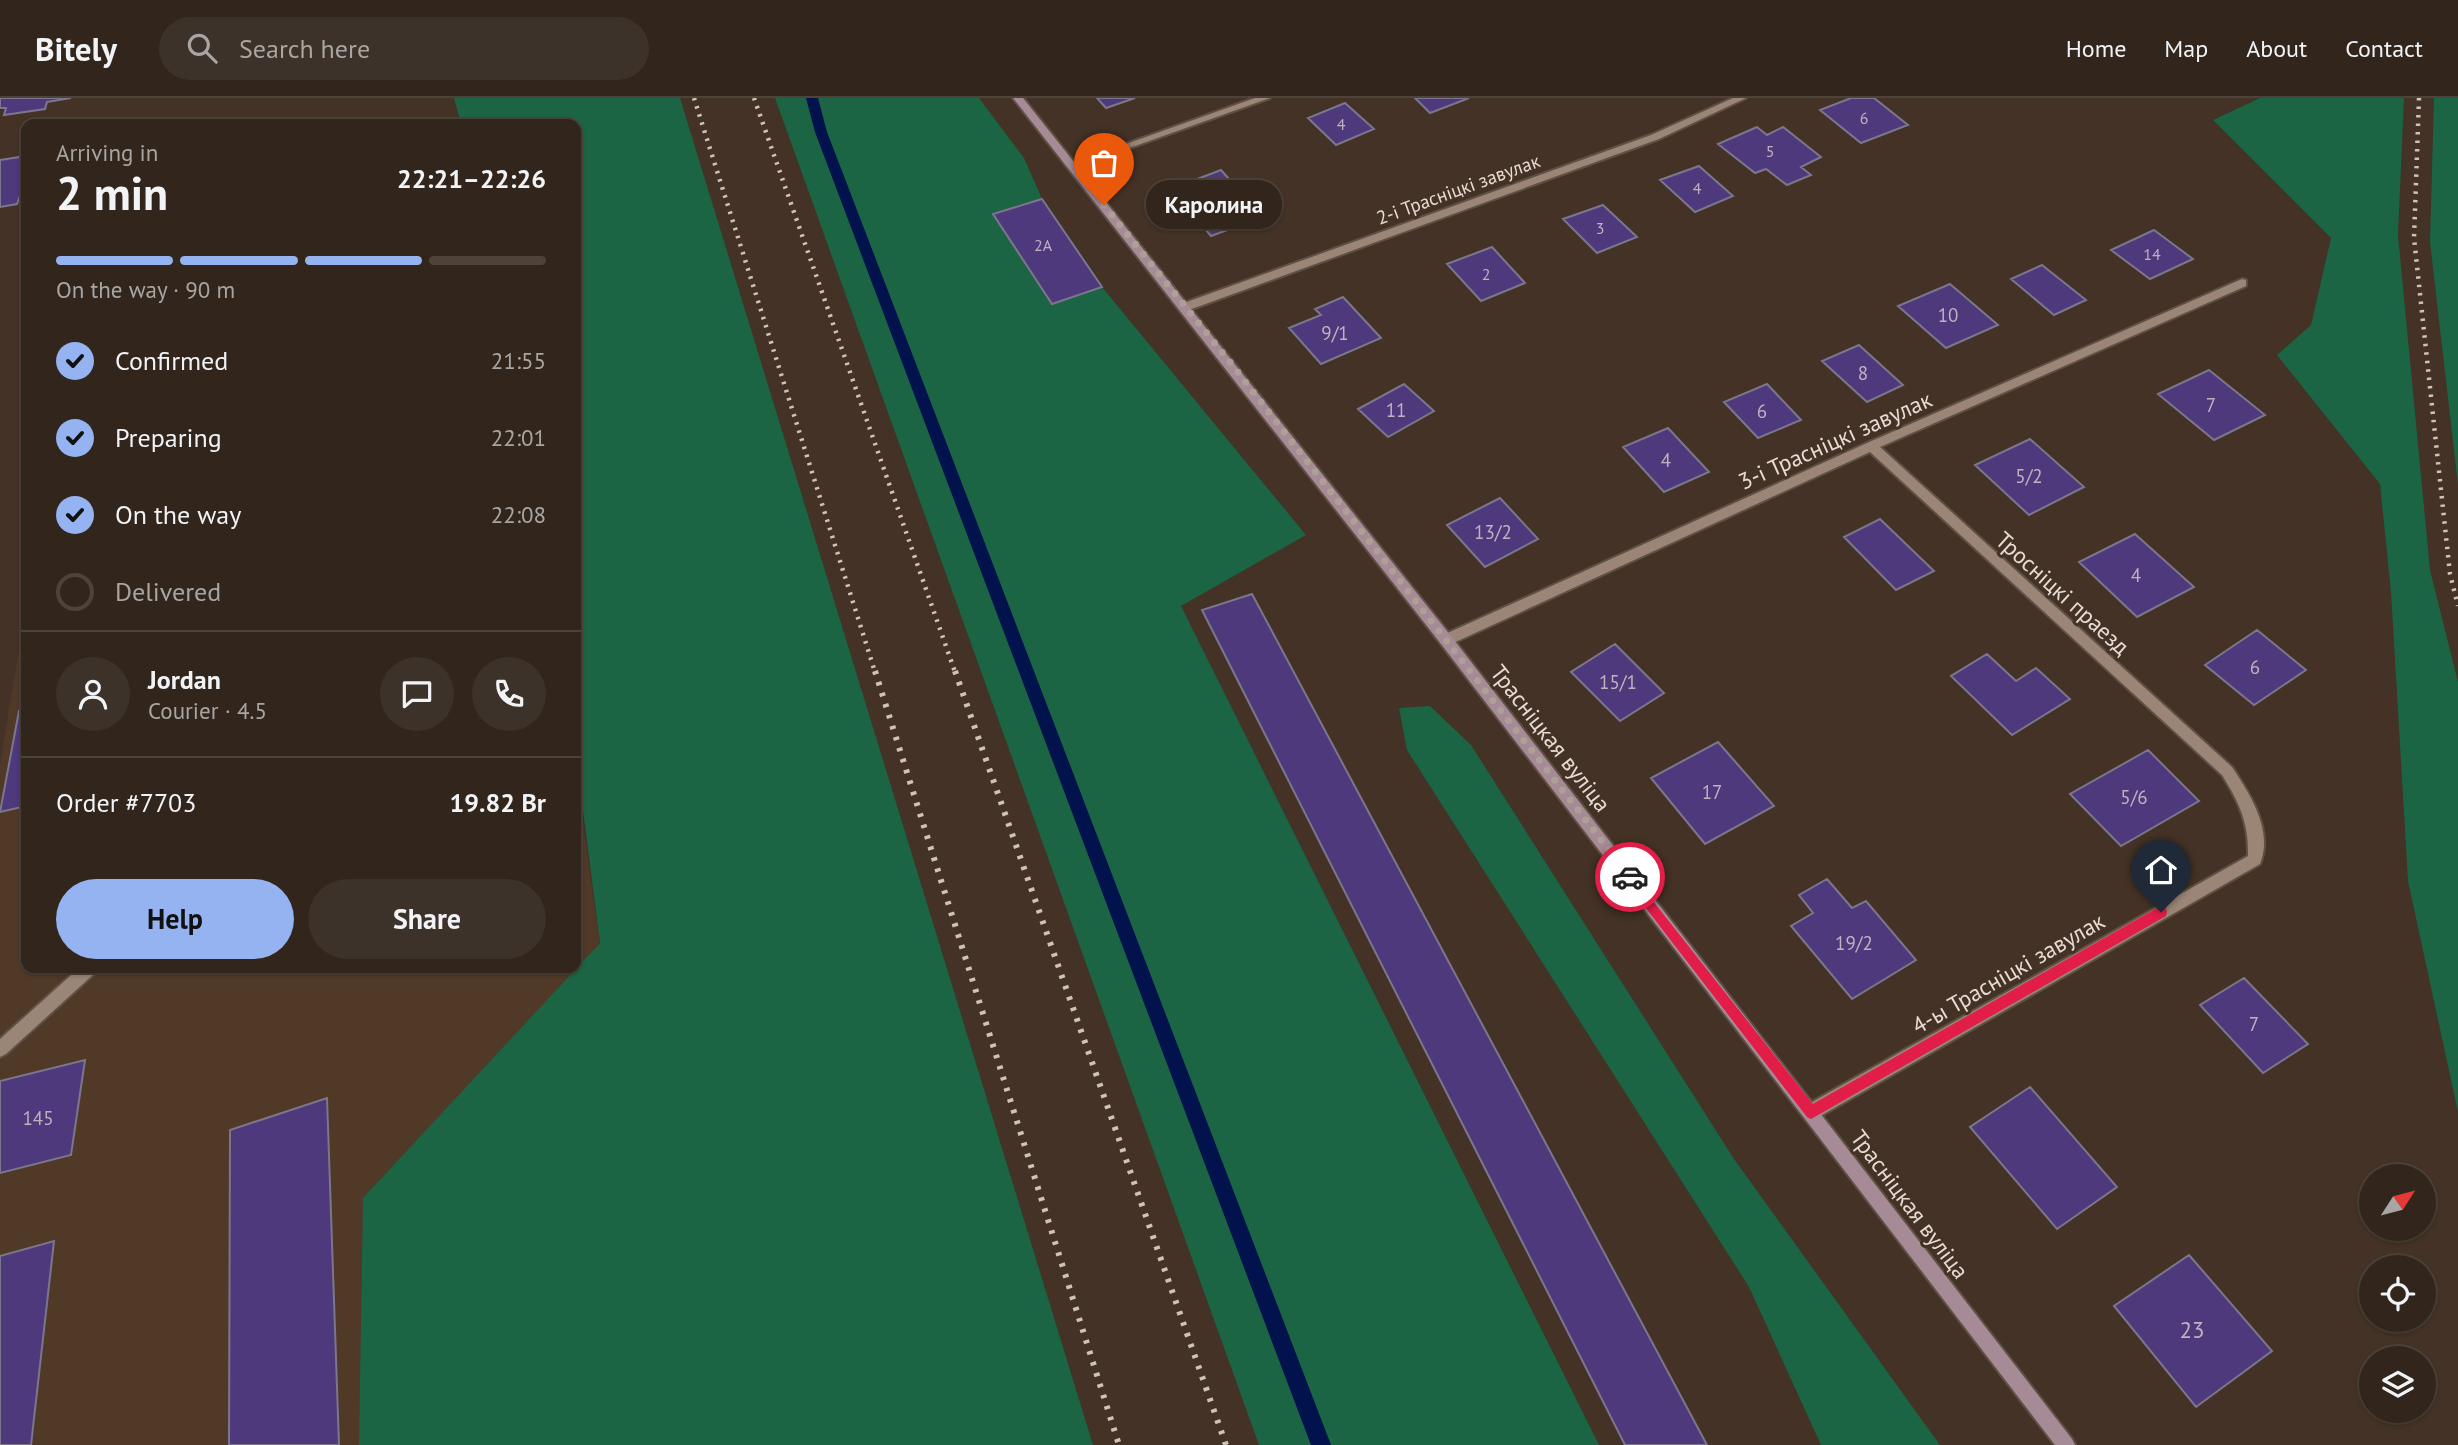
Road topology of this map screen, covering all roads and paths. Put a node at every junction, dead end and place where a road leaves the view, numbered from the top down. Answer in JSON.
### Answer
{"nodes":[{"id":1,"x":1018,"y":98,"type":"edge"},
{"id":2,"x":1265,"y":98,"type":"edge"},
{"id":3,"x":1741,"y":98,"type":"edge"},
{"id":4,"x":1723,"y":101,"type":"edge"},
{"id":5,"x":1072,"y":165,"type":"junction"},
{"id":6,"x":2242,"y":283,"type":"dead end"},
{"id":7,"x":1185,"y":307,"type":"junction"},
{"id":8,"x":1871,"y":446,"type":"junction"},
{"id":9,"x":1446,"y":640,"type":"junction"},
{"id":10,"x":2227,"y":771,"type":"joint"},
{"id":11,"x":84,"y":973,"type":"edge"},
{"id":12,"x":0,"y":1049,"type":"edge"},
{"id":13,"x":1811,"y":1112,"type":"junction"},
{"id":14,"x":2066,"y":1445,"type":"edge"}],
"edges":[{"from":1,"to":5,"type":"street","name":"Трасніцкая вуліца"},
{"from":2,"to":5,"type":"street"},
{"from":3,"to":4,"type":"street","name":"2-і Трасніцкі завулак"},
{"from":4,"to":7,"type":"street","name":"2-і Трасніцкі завулак"},
{"from":5,"to":7,"type":"street","name":"Трасніцкая вуліца"},
{"from":6,"to":8,"type":"street","name":"3-і Трасніцкі завулак"},
{"from":7,"to":9,"type":"street","name":"Трасніцкая вуліца"},
{"from":8,"to":9,"type":"street","name":"3-і Трасніцкі завулак"},
{"from":8,"to":10,"type":"street","name":"Тросніцкі праезд"},
{"from":9,"to":13,"type":"street","name":"Трасніцкая вуліца"},
{"from":10,"to":13,"type":"street","name":"4-ы Трасніцкі завулак"},
{"from":11,"to":12,"type":"street"},
{"from":13,"to":14,"type":"street","name":"Трасніцкая вуліца"}]}
